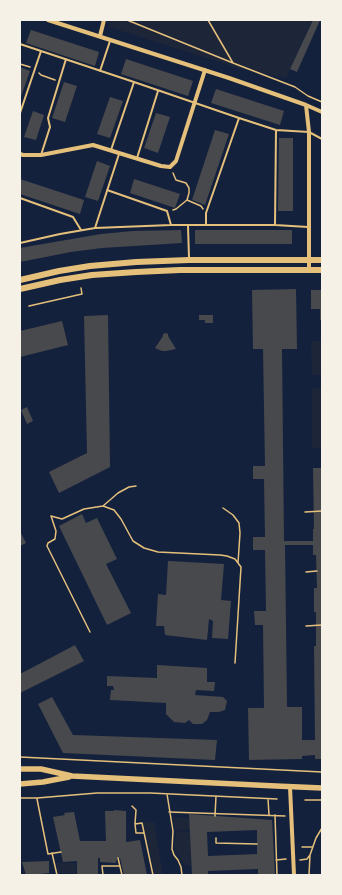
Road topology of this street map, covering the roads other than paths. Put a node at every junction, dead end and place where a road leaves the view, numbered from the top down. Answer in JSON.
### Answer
{"nodes":[{"id":1,"x":48,"y":20,"type":"edge"},
{"id":2,"x":104,"y":20,"type":"edge"},
{"id":3,"x":100,"y":36,"type":"junction"},
{"id":4,"x":110,"y":40,"type":"junction"},
{"id":5,"x":20,"y":44,"type":"edge"},
{"id":6,"x":41,"y":51,"type":"junction"},
{"id":7,"x":66,"y":60,"type":"junction"},
{"id":8,"x":205,"y":70,"type":"junction"},
{"id":9,"x":100,"y":71,"type":"junction"},
{"id":10,"x":134,"y":82,"type":"junction"},
{"id":11,"x":158,"y":91,"type":"junction"},
{"id":12,"x":194,"y":103,"type":"junction"},
{"id":13,"x":306,"y":105,"type":"junction"},
{"id":14,"x":322,"y":112,"type":"edge"},
{"id":15,"x":20,"y":113,"type":"edge"},
{"id":16,"x":239,"y":118,"type":"junction"},
{"id":17,"x":276,"y":130,"type":"junction"},
{"id":18,"x":309,"y":132,"type":"junction"},
{"id":19,"x":322,"y":139,"type":"edge"},
{"id":20,"x":111,"y":150,"type":"junction"},
{"id":21,"x":119,"y":153,"type":"junction"},
{"id":22,"x":20,"y":154,"type":"edge"},
{"id":23,"x":41,"y":155,"type":"junction"},
{"id":24,"x":137,"y":158,"type":"junction"},
{"id":25,"x":107,"y":190,"type":"junction"},
{"id":26,"x":20,"y":198,"type":"edge"},
{"id":27,"x":171,"y":225,"type":"junction"},
{"id":28,"x":275,"y":225,"type":"junction"},
{"id":29,"x":188,"y":226,"type":"junction"},
{"id":30,"x":206,"y":226,"type":"junction"},
{"id":31,"x":309,"y":227,"type":"junction"},
{"id":32,"x":95,"y":228,"type":"junction"},
{"id":33,"x":81,"y":230,"type":"junction"},
{"id":34,"x":20,"y":243,"type":"edge"},
{"id":35,"x":188,"y":260,"type":"junction"},
{"id":36,"x":309,"y":260,"type":"junction"},
{"id":37,"x":322,"y":260,"type":"edge"},
{"id":38,"x":309,"y":270,"type":"junction"},
{"id":39,"x":322,"y":270,"type":"edge"},
{"id":40,"x":20,"y":280,"type":"edge"},
{"id":41,"x":20,"y":290,"type":"edge"},
{"id":42,"x":20,"y":769,"type":"edge"},
{"id":43,"x":72,"y":776,"type":"junction"},
{"id":44,"x":20,"y":784,"type":"edge"},
{"id":45,"x":290,"y":787,"type":"junction"},
{"id":46,"x":322,"y":788,"type":"edge"},
{"id":47,"x":294,"y":875,"type":"edge"}],
"edges":[{"from":1,"to":3,"type":"street"},
{"from":2,"to":3,"type":"street"},
{"from":3,"to":4,"type":"street"},
{"from":4,"to":8,"type":"street"},
{"from":4,"to":9,"type":"lane"},
{"from":5,"to":6,"type":"lane"},
{"from":6,"to":7,"type":"lane"},
{"from":6,"to":15,"type":"lane"},
{"from":7,"to":9,"type":"lane"},
{"from":7,"to":23,"type":"lane"},
{"from":8,"to":12,"type":"street"},
{"from":8,"to":13,"type":"street"},
{"from":9,"to":10,"type":"lane"},
{"from":10,"to":11,"type":"lane"},
{"from":10,"to":20,"type":"lane"},
{"from":11,"to":12,"type":"lane"},
{"from":11,"to":24,"type":"lane"},
{"from":12,"to":16,"type":"lane"},
{"from":12,"to":24,"type":"street"},
{"from":13,"to":14,"type":"street"},
{"from":13,"to":18,"type":"street"},
{"from":16,"to":17,"type":"lane"},
{"from":16,"to":30,"type":"lane"},
{"from":17,"to":18,"type":"lane"},
{"from":17,"to":28,"type":"lane"},
{"from":18,"to":19,"type":"lane"},
{"from":18,"to":31,"type":"street"},
{"from":20,"to":21,"type":"street"},
{"from":20,"to":23,"type":"street"},
{"from":21,"to":24,"type":"street"},
{"from":21,"to":25,"type":"lane"},
{"from":22,"to":23,"type":"street"},
{"from":25,"to":27,"type":"lane"},
{"from":25,"to":32,"type":"lane"},
{"from":26,"to":33,"type":"lane"},
{"from":27,"to":29,"type":"lane"},
{"from":27,"to":32,"type":"lane"},
{"from":28,"to":30,"type":"lane"},
{"from":28,"to":31,"type":"lane"},
{"from":29,"to":30,"type":"lane"},
{"from":29,"to":35,"type":"lane"},
{"from":31,"to":36,"type":"street"},
{"from":32,"to":33,"type":"lane"},
{"from":33,"to":34,"type":"lane"},
{"from":35,"to":36,"type":"main road"},
{"from":35,"to":40,"type":"main road"},
{"from":36,"to":37,"type":"main road"},
{"from":36,"to":38,"type":"street"},
{"from":38,"to":39,"type":"main road"},
{"from":38,"to":41,"type":"main road"},
{"from":42,"to":43,"type":"street"},
{"from":43,"to":44,"type":"street"},
{"from":43,"to":45,"type":"street"},
{"from":45,"to":46,"type":"street"},
{"from":45,"to":47,"type":"street"}]}
